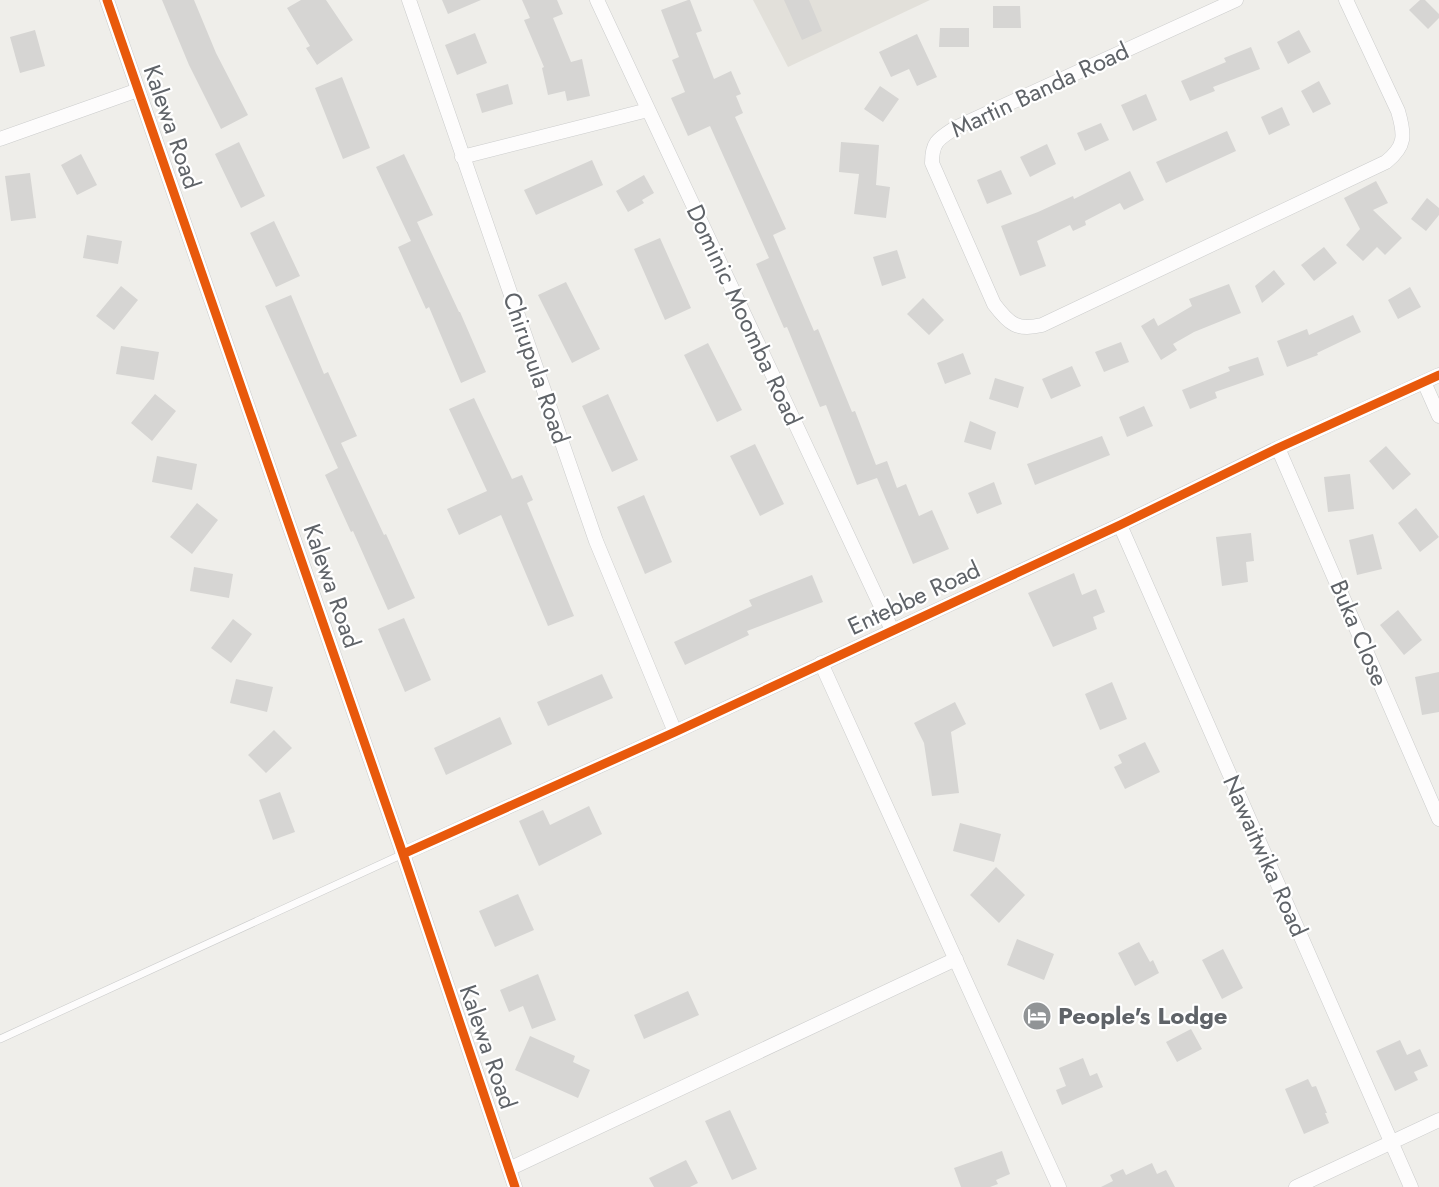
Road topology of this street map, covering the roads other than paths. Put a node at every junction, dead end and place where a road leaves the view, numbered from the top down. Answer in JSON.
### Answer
{"nodes":[{"id":1,"x":107,"y":0,"type":"edge"},
{"id":2,"x":409,"y":0,"type":"edge"},
{"id":3,"x":597,"y":0,"type":"edge"},
{"id":4,"x":1236,"y":0,"type":"edge"},
{"id":5,"x":1346,"y":0,"type":"edge"},
{"id":6,"x":138,"y":90,"type":"junction"},
{"id":7,"x":648,"y":110,"type":"junction"},
{"id":8,"x":0,"y":139,"type":"edge"},
{"id":9,"x":462,"y":157,"type":"junction"},
{"id":10,"x":1439,"y":375,"type":"edge"},
{"id":11,"x":1424,"y":382,"type":"junction"},
{"id":12,"x":1439,"y":416,"type":"edge"},
{"id":13,"x":1278,"y":448,"type":"junction"},
{"id":14,"x":1120,"y":525,"type":"junction"},
{"id":15,"x":892,"y":630,"type":"junction"},
{"id":16,"x":821,"y":663,"type":"junction"},
{"id":17,"x":675,"y":732,"type":"junction"},
{"id":18,"x":1439,"y":819,"type":"edge"},
{"id":19,"x":403,"y":854,"type":"junction"},
{"id":20,"x":956,"y":959,"type":"junction"},
{"id":21,"x":0,"y":1039,"type":"edge"},
{"id":22,"x":1439,"y":1120,"type":"edge"},
{"id":23,"x":1391,"y":1142,"type":"junction"},
{"id":24,"x":509,"y":1169,"type":"junction"},
{"id":25,"x":515,"y":1187,"type":"edge"},
{"id":26,"x":1059,"y":1187,"type":"edge"},
{"id":27,"x":1296,"y":1187,"type":"edge"},
{"id":28,"x":1411,"y":1187,"type":"edge"}],
"edges":[{"from":1,"to":6,"type":"street","name":"Kalewa Road"},
{"from":2,"to":9,"type":"street","name":"Chirupula Road"},
{"from":3,"to":7,"type":"street","name":"Dominic Moomba Road"},
{"from":4,"to":5,"type":"street","name":"Martin Banda Road"},
{"from":6,"to":8,"type":"street"},
{"from":6,"to":19,"type":"street","name":"Kalewa Road"},
{"from":7,"to":9,"type":"street"},
{"from":7,"to":15,"type":"street","name":"Dominic Moomba Road"},
{"from":9,"to":17,"type":"street","name":"Chirupula Road"},
{"from":10,"to":11,"type":"street","name":"Entebbe Road"},
{"from":11,"to":12,"type":"street"},
{"from":11,"to":13,"type":"street","name":"Entebbe Road"},
{"from":13,"to":14,"type":"street","name":"Entebbe Road"},
{"from":13,"to":18,"type":"street","name":"Buka Close"},
{"from":14,"to":15,"type":"street","name":"Entebbe Road"},
{"from":14,"to":23,"type":"street","name":"Nawaitwika Road"},
{"from":15,"to":16,"type":"street","name":"Entebbe Road"},
{"from":16,"to":17,"type":"street","name":"Entebbe Road"},
{"from":16,"to":20,"type":"street"},
{"from":17,"to":19,"type":"street","name":"Entebbe Road"},
{"from":19,"to":21,"type":"lane"},
{"from":19,"to":24,"type":"street","name":"Kalewa Road"},
{"from":20,"to":24,"type":"street"},
{"from":20,"to":26,"type":"street"},
{"from":22,"to":23,"type":"street"},
{"from":23,"to":27,"type":"street"},
{"from":23,"to":28,"type":"street","name":"Nawaitwika Road"},
{"from":24,"to":25,"type":"street","name":"Kalewa Road"}]}
